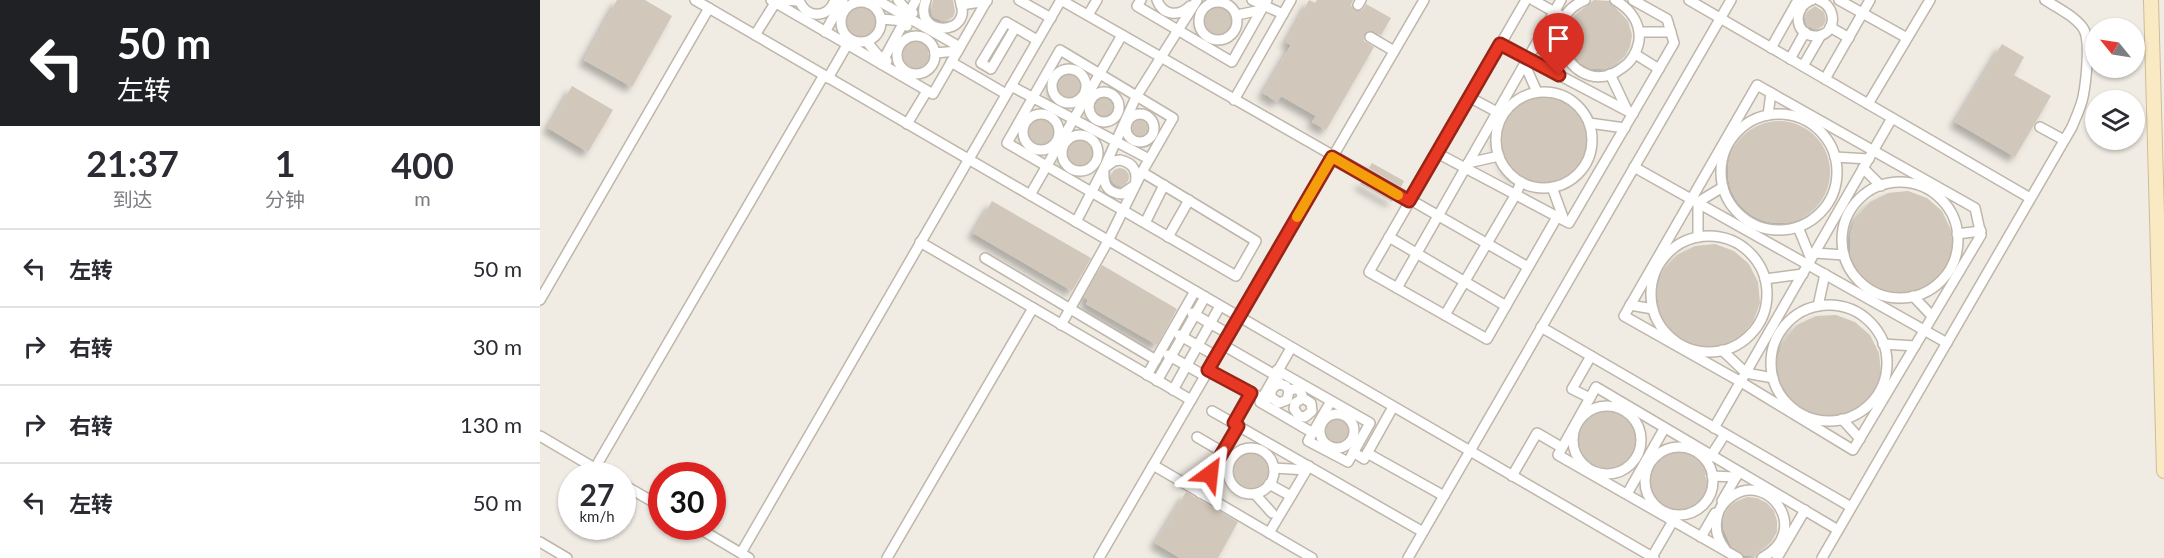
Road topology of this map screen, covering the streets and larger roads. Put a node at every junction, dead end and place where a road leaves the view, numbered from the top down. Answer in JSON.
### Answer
{"nodes":[{"id":1,"x":695,"y":0,"type":"edge"},
{"id":2,"x":799,"y":0,"type":"edge"},
{"id":3,"x":843,"y":0,"type":"edge"},
{"id":4,"x":898,"y":0,"type":"edge"},
{"id":5,"x":923,"y":0,"type":"edge"},
{"id":6,"x":987,"y":0,"type":"edge"},
{"id":7,"x":1019,"y":0,"type":"edge"},
{"id":8,"x":1061,"y":0,"type":"edge"},
{"id":9,"x":1096,"y":0,"type":"edge"},
{"id":10,"x":1252,"y":0,"type":"edge"},
{"id":11,"x":1291,"y":0,"type":"edge"},
{"id":12,"x":1424,"y":0,"type":"edge"},
{"id":13,"x":1526,"y":0,"type":"edge"},
{"id":14,"x":1533,"y":0,"type":"edge"},
{"id":15,"x":1561,"y":0,"type":"edge"},
{"id":16,"x":1585,"y":0,"type":"edge"},
{"id":17,"x":1617,"y":0,"type":"edge"},
{"id":18,"x":1633,"y":0,"type":"edge"},
{"id":19,"x":1689,"y":0,"type":"edge"},
{"id":20,"x":1731,"y":0,"type":"edge"},
{"id":21,"x":1812,"y":0,"type":"edge"},
{"id":22,"x":1870,"y":0,"type":"edge"},
{"id":23,"x":1930,"y":0,"type":"edge"},
{"id":24,"x":2046,"y":0,"type":"edge"},
{"id":25,"x":2151,"y":0,"type":"edge"},
{"id":26,"x":776,"y":1,"type":"edge"},
{"id":27,"x":857,"y":1,"type":"edge"},
{"id":28,"x":1216,"y":1,"type":"edge"},
{"id":29,"x":1823,"y":1,"type":"edge"},
{"id":30,"x":1843,"y":1,"type":"edge"},
{"id":31,"x":874,"y":2,"type":"edge"},
{"id":32,"x":960,"y":2,"type":"edge"},
{"id":33,"x":1139,"y":2,"type":"edge"},
{"id":34,"x":1228,"y":2,"type":"edge"},
{"id":35,"x":1195,"y":4,"type":"edge"},
{"id":36,"x":1264,"y":4,"type":"edge"},
{"id":37,"x":1797,"y":6,"type":"edge"},
{"id":38,"x":837,"y":7,"type":"edge"},
{"id":39,"x":709,"y":8,"type":"junction"},
{"id":40,"x":1160,"y":8,"type":"edge"},
{"id":41,"x":1554,"y":12,"type":"junction"},
{"id":42,"x":1863,"y":13,"type":"junction"},
{"id":43,"x":924,"y":14,"type":"junction"},
{"id":44,"x":1177,"y":14,"type":"junction"},
{"id":45,"x":1283,"y":14,"type":"junction"},
{"id":46,"x":819,"y":15,"type":"junction"},
{"id":47,"x":1088,"y":15,"type":"junction"},
{"id":48,"x":1236,"y":15,"type":"junction"},
{"id":49,"x":805,"y":16,"type":"junction"},
{"id":50,"x":907,"y":17,"type":"junction"},
{"id":51,"x":960,"y":18,"type":"junction"},
{"id":52,"x":1051,"y":18,"type":"junction"},
{"id":53,"x":1565,"y":18,"type":"junction"},
{"id":54,"x":1720,"y":18,"type":"junction"},
{"id":55,"x":881,"y":19,"type":"junction"},
{"id":56,"x":1831,"y":25,"type":"junction"},
{"id":57,"x":952,"y":26,"type":"junction"},
{"id":58,"x":973,"y":26,"type":"junction"},
{"id":59,"x":1200,"y":27,"type":"junction"},
{"id":60,"x":1016,"y":28,"type":"junction"},
{"id":61,"x":826,"y":30,"type":"junction"},
{"id":62,"x":842,"y":30,"type":"junction"},
{"id":63,"x":1179,"y":30,"type":"junction"},
{"id":64,"x":1234,"y":30,"type":"junction"},
{"id":65,"x":879,"y":32,"type":"junction"},
{"id":66,"x":930,"y":32,"type":"junction"},
{"id":67,"x":1639,"y":32,"type":"junction"},
{"id":68,"x":1805,"y":32,"type":"junction"},
{"id":69,"x":1671,"y":33,"type":"junction"},
{"id":70,"x":1821,"y":34,"type":"junction"},
{"id":71,"x":755,"y":35,"type":"junction"},
{"id":72,"x":1122,"y":35,"type":"junction"},
{"id":73,"x":911,"y":36,"type":"junction"},
{"id":74,"x":1246,"y":36,"type":"junction"},
{"id":75,"x":1370,"y":37,"type":"dead end"},
{"id":76,"x":1849,"y":38,"type":"junction"},
{"id":77,"x":1907,"y":38,"type":"junction"},
{"id":78,"x":1224,"y":39,"type":"junction"},
{"id":79,"x":1037,"y":40,"type":"junction"},
{"id":80,"x":1205,"y":41,"type":"junction"},
{"id":81,"x":867,"y":42,"type":"junction"},
{"id":82,"x":897,"y":42,"type":"junction"},
{"id":83,"x":1500,"y":44,"type":"junction"},
{"id":84,"x":847,"y":45,"type":"junction"},
{"id":85,"x":960,"y":47,"type":"junction"},
{"id":86,"x":1534,"y":48,"type":"junction"},
{"id":87,"x":1771,"y":48,"type":"junction"},
{"id":88,"x":1562,"y":49,"type":"junction"},
{"id":89,"x":1394,"y":51,"type":"junction"},
{"id":90,"x":935,"y":53,"type":"junction"},
{"id":91,"x":1058,"y":54,"type":"junction"},
{"id":92,"x":1635,"y":54,"type":"junction"},
{"id":93,"x":1162,"y":58,"type":"junction"},
{"id":94,"x":1233,"y":59,"type":"junction"},
{"id":95,"x":1790,"y":59,"type":"junction"},
{"id":96,"x":1526,"y":61,"type":"junction"},
{"id":97,"x":898,"y":62,"type":"junction"},
{"id":98,"x":951,"y":62,"type":"junction"},
{"id":99,"x":882,"y":63,"type":"junction"},
{"id":100,"x":933,"y":65,"type":"junction"},
{"id":101,"x":1078,"y":66,"type":"junction"},
{"id":102,"x":1803,"y":66,"type":"junction"},
{"id":103,"x":1659,"y":69,"type":"junction"},
{"id":104,"x":1065,"y":70,"type":"junction"},
{"id":105,"x":1582,"y":72,"type":"junction"},
{"id":106,"x":904,"y":74,"type":"junction"},
{"id":107,"x":920,"y":74,"type":"junction"},
{"id":108,"x":945,"y":74,"type":"junction"},
{"id":109,"x":1610,"y":74,"type":"junction"},
{"id":110,"x":826,"y":76,"type":"junction"},
{"id":111,"x":1051,"y":76,"type":"junction"},
{"id":112,"x":1098,"y":77,"type":"junction"},
{"id":113,"x":1085,"y":80,"type":"junction"},
{"id":114,"x":1825,"y":80,"type":"junction"},
{"id":115,"x":1575,"y":83,"type":"junction"},
{"id":116,"x":1009,"y":90,"type":"junction"},
{"id":117,"x":1103,"y":92,"type":"junction"},
{"id":118,"x":1537,"y":92,"type":"junction"},
{"id":119,"x":930,"y":93,"type":"junction"},
{"id":120,"x":1771,"y":93,"type":"junction"},
{"id":121,"x":1116,"y":94,"type":"junction"},
{"id":122,"x":1088,"y":96,"type":"junction"},
{"id":123,"x":1469,"y":97,"type":"junction"},
{"id":124,"x":1033,"y":98,"type":"junction"},
{"id":125,"x":1568,"y":98,"type":"junction"},
{"id":126,"x":1135,"y":99,"type":"junction"},
{"id":127,"x":1234,"y":100,"type":"junction"},
{"id":128,"x":1072,"y":103,"type":"junction"},
{"id":129,"x":1053,"y":104,"type":"junction"},
{"id":130,"x":1868,"y":104,"type":"junction"},
{"id":131,"x":1145,"y":111,"type":"junction"},
{"id":132,"x":1497,"y":112,"type":"junction"},
{"id":133,"x":1630,"y":112,"type":"junction"},
{"id":134,"x":1037,"y":114,"type":"junction"},
{"id":135,"x":1768,"y":115,"type":"junction"},
{"id":136,"x":1094,"y":116,"type":"junction"},
{"id":137,"x":1805,"y":116,"type":"junction"},
{"id":138,"x":1120,"y":118,"type":"junction"},
{"id":139,"x":1892,"y":118,"type":"junction"},
{"id":140,"x":1074,"y":119,"type":"junction"},
{"id":141,"x":1172,"y":120,"type":"junction"},
{"id":142,"x":1023,"y":122,"type":"junction"},
{"id":143,"x":1154,"y":123,"type":"junction"},
{"id":144,"x":1589,"y":123,"type":"junction"},
{"id":145,"x":907,"y":124,"type":"junction"},
{"id":146,"x":1058,"y":126,"type":"junction"},
{"id":147,"x":2040,"y":127,"type":"dead end"},
{"id":148,"x":1625,"y":128,"type":"junction"},
{"id":149,"x":1090,"y":133,"type":"junction"},
{"id":150,"x":1076,"y":136,"type":"junction"},
{"id":151,"x":1156,"y":137,"type":"junction"},
{"id":152,"x":1025,"y":138,"type":"junction"},
{"id":153,"x":1009,"y":139,"type":"junction"},
{"id":154,"x":2064,"y":140,"type":"junction"},
{"id":155,"x":1061,"y":141,"type":"junction"},
{"id":156,"x":1114,"y":142,"type":"junction"},
{"id":157,"x":1134,"y":142,"type":"junction"},
{"id":158,"x":1727,"y":142,"type":"junction"},
{"id":159,"x":1097,"y":148,"type":"junction"},
{"id":160,"x":1043,"y":149,"type":"junction"},
{"id":161,"x":1029,"y":150,"type":"junction"},
{"id":162,"x":1437,"y":153,"type":"junction"},
{"id":163,"x":1871,"y":155,"type":"junction"},
{"id":164,"x":1499,"y":156,"type":"junction"},
{"id":165,"x":1332,"y":157,"type":"junction"},
{"id":166,"x":1835,"y":157,"type":"junction"},
{"id":167,"x":969,"y":159,"type":"junction"},
{"id":168,"x":1122,"y":161,"type":"junction"},
{"id":169,"x":1049,"y":163,"type":"junction"},
{"id":170,"x":1145,"y":164,"type":"junction"},
{"id":171,"x":1099,"y":165,"type":"junction"},
{"id":172,"x":1467,"y":166,"type":"junction"},
{"id":173,"x":1634,"y":167,"type":"junction"},
{"id":174,"x":1066,"y":168,"type":"junction"},
{"id":175,"x":1863,"y":168,"type":"junction"},
{"id":176,"x":1582,"y":169,"type":"junction"},
{"id":177,"x":1083,"y":171,"type":"junction"},
{"id":178,"x":1596,"y":176,"type":"junction"},
{"id":179,"x":1521,"y":182,"type":"junction"},
{"id":180,"x":1104,"y":184,"type":"junction"},
{"id":181,"x":1926,"y":184,"type":"junction"},
{"id":182,"x":1135,"y":185,"type":"junction"},
{"id":183,"x":1164,"y":185,"type":"junction"},
{"id":184,"x":1881,"y":186,"type":"junction"},
{"id":185,"x":1552,"y":187,"type":"junction"},
{"id":186,"x":1723,"y":187,"type":"junction"},
{"id":187,"x":1092,"y":190,"type":"junction"},
{"id":188,"x":1516,"y":194,"type":"junction"},
{"id":189,"x":1030,"y":195,"type":"junction"},
{"id":190,"x":1113,"y":195,"type":"junction"},
{"id":191,"x":2031,"y":198,"type":"junction"},
{"id":192,"x":1189,"y":200,"type":"junction"},
{"id":193,"x":1409,"y":201,"type":"junction"},
{"id":194,"x":1695,"y":201,"type":"junction"},
{"id":195,"x":1828,"y":202,"type":"junction"},
{"id":196,"x":1124,"y":208,"type":"junction"},
{"id":197,"x":1846,"y":209,"type":"junction"},
{"id":198,"x":1438,"y":216,"type":"junction"},
{"id":199,"x":1561,"y":218,"type":"junction"},
{"id":200,"x":1076,"y":222,"type":"junction"},
{"id":201,"x":1144,"y":223,"type":"junction"},
{"id":202,"x":1743,"y":224,"type":"junction"},
{"id":203,"x":1798,"y":227,"type":"junction"},
{"id":204,"x":1981,"y":231,"type":"junction"},
{"id":205,"x":1957,"y":234,"type":"junction"},
{"id":206,"x":1168,"y":237,"type":"junction"},
{"id":207,"x":1389,"y":237,"type":"junction"},
{"id":208,"x":1698,"y":237,"type":"junction"},
{"id":209,"x":1108,"y":241,"type":"junction"},
{"id":210,"x":1734,"y":241,"type":"junction"},
{"id":211,"x":920,"y":242,"type":"junction"},
{"id":212,"x":1486,"y":244,"type":"junction"},
{"id":213,"x":1417,"y":253,"type":"junction"},
{"id":214,"x":1844,"y":255,"type":"junction"},
{"id":215,"x":985,"y":258,"type":"dead end"},
{"id":216,"x":1811,"y":259,"type":"junction"},
{"id":217,"x":1657,"y":264,"type":"junction"},
{"id":218,"x":1528,"y":267,"type":"junction"},
{"id":219,"x":1953,"y":272,"type":"junction"},
{"id":220,"x":1803,"y":274,"type":"junction"},
{"id":221,"x":1825,"y":274,"type":"junction"},
{"id":222,"x":1765,"y":279,"type":"junction"},
{"id":223,"x":1464,"y":281,"type":"junction"},
{"id":224,"x":544,"y":285,"type":"edge"},
{"id":225,"x":1397,"y":288,"type":"junction"},
{"id":226,"x":1195,"y":291,"type":"junction"},
{"id":227,"x":1863,"y":296,"type":"junction"},
{"id":228,"x":1913,"y":296,"type":"junction"},
{"id":229,"x":1205,"y":297,"type":"junction"},
{"id":230,"x":540,"y":300,"type":"edge"},
{"id":231,"x":1630,"y":305,"type":"junction"},
{"id":232,"x":1220,"y":306,"type":"junction"},
{"id":233,"x":1506,"y":306,"type":"junction"},
{"id":234,"x":1818,"y":306,"type":"junction"},
{"id":235,"x":1033,"y":308,"type":"junction"},
{"id":236,"x":1070,"y":309,"type":"junction"},
{"id":237,"x":1185,"y":309,"type":"junction"},
{"id":238,"x":1653,"y":309,"type":"junction"},
{"id":239,"x":1853,"y":310,"type":"junction"},
{"id":240,"x":1195,"y":315,"type":"junction"},
{"id":241,"x":1444,"y":315,"type":"junction"},
{"id":242,"x":1932,"y":316,"type":"junction"},
{"id":243,"x":1239,"y":317,"type":"junction"},
{"id":244,"x":1210,"y":324,"type":"junction"},
{"id":245,"x":1759,"y":324,"type":"junction"},
{"id":246,"x":1061,"y":325,"type":"junction"},
{"id":247,"x":1541,"y":327,"type":"junction"},
{"id":248,"x":1924,"y":330,"type":"junction"},
{"id":249,"x":1172,"y":331,"type":"junction"},
{"id":250,"x":1775,"y":332,"type":"junction"},
{"id":251,"x":1229,"y":334,"type":"junction"},
{"id":252,"x":1182,"y":337,"type":"junction"},
{"id":253,"x":1947,"y":343,"type":"junction"},
{"id":254,"x":1883,"y":344,"type":"junction"},
{"id":255,"x":1223,"y":345,"type":"junction"},
{"id":256,"x":1198,"y":346,"type":"junction"},
{"id":257,"x":1915,"y":346,"type":"junction"},
{"id":258,"x":1291,"y":348,"type":"junction"},
{"id":259,"x":1161,"y":350,"type":"junction"},
{"id":260,"x":1722,"y":350,"type":"junction"},
{"id":261,"x":1216,"y":356,"type":"junction"},
{"id":262,"x":1591,"y":356,"type":"junction"},
{"id":263,"x":1171,"y":357,"type":"junction"},
{"id":264,"x":1156,"y":360,"type":"junction"},
{"id":265,"x":1187,"y":366,"type":"junction"},
{"id":266,"x":1276,"y":372,"type":"junction"},
{"id":267,"x":1207,"y":373,"type":"junction"},
{"id":268,"x":1746,"y":373,"type":"junction"},
{"id":269,"x":1147,"y":375,"type":"junction"},
{"id":270,"x":1773,"y":378,"type":"junction"},
{"id":271,"x":1157,"y":381,"type":"junction"},
{"id":272,"x":1741,"y":382,"type":"junction"},
{"id":273,"x":1173,"y":390,"type":"junction"},
{"id":274,"x":1251,"y":393,"type":"junction"},
{"id":275,"x":1592,"y":395,"type":"junction"},
{"id":276,"x":1881,"y":395,"type":"junction"},
{"id":277,"x":1191,"y":400,"type":"junction"},
{"id":278,"x":1290,"y":400,"type":"junction"},
{"id":279,"x":1330,"y":403,"type":"junction"},
{"id":280,"x":1393,"y":407,"type":"junction"},
{"id":281,"x":1625,"y":407,"type":"junction"},
{"id":282,"x":1593,"y":409,"type":"junction"},
{"id":283,"x":1212,"y":411,"type":"dead end"},
{"id":284,"x":1348,"y":414,"type":"junction"},
{"id":285,"x":1334,"y":415,"type":"junction"},
{"id":286,"x":1842,"y":419,"type":"junction"},
{"id":287,"x":1321,"y":421,"type":"junction"},
{"id":288,"x":1369,"y":424,"type":"junction"},
{"id":289,"x":1576,"y":424,"type":"junction"},
{"id":290,"x":1238,"y":426,"type":"junction"},
{"id":291,"x":1353,"y":426,"type":"junction"},
{"id":292,"x":1714,"y":428,"type":"junction"},
{"id":293,"x":1666,"y":430,"type":"junction"},
{"id":294,"x":1725,"y":434,"type":"junction"},
{"id":295,"x":1315,"y":435,"type":"junction"},
{"id":296,"x":1641,"y":435,"type":"junction"},
{"id":297,"x":540,"y":436,"type":"edge"},
{"id":298,"x":1197,"y":437,"type":"dead end"},
{"id":299,"x":1860,"y":439,"type":"junction"},
{"id":300,"x":1265,"y":447,"type":"junction"},
{"id":301,"x":1340,"y":447,"type":"junction"},
{"id":302,"x":1244,"y":448,"type":"junction"},
{"id":303,"x":1328,"y":449,"type":"junction"},
{"id":304,"x":1353,"y":449,"type":"junction"},
{"id":305,"x":1561,"y":449,"type":"junction"},
{"id":306,"x":1671,"y":449,"type":"junction"},
{"id":307,"x":1470,"y":451,"type":"junction"},
{"id":308,"x":1367,"y":453,"type":"junction"},
{"id":309,"x":1576,"y":453,"type":"junction"},
{"id":310,"x":1227,"y":454,"type":"junction"},
{"id":311,"x":1711,"y":456,"type":"junction"},
{"id":312,"x":585,"y":462,"type":"edge"},
{"id":313,"x":599,"y":462,"type":"edge"},
{"id":314,"x":1643,"y":462,"type":"junction"},
{"id":315,"x":1153,"y":465,"type":"junction"},
{"id":316,"x":1274,"y":468,"type":"junction"},
{"id":317,"x":1307,"y":468,"type":"junction"},
{"id":318,"x":1586,"y":469,"type":"junction"},
{"id":319,"x":2164,"y":471,"type":"edge"},
{"id":320,"x":1227,"y":473,"type":"junction"},
{"id":321,"x":1210,"y":474,"type":"junction"},
{"id":322,"x":1611,"y":474,"type":"junction"},
{"id":323,"x":1739,"y":474,"type":"junction"},
{"id":324,"x":1512,"y":476,"type":"junction"},
{"id":325,"x":1712,"y":476,"type":"junction"},
{"id":326,"x":1269,"y":484,"type":"junction"},
{"id":327,"x":1646,"y":487,"type":"junction"},
{"id":328,"x":1746,"y":491,"type":"junction"},
{"id":329,"x":1626,"y":492,"type":"junction"},
{"id":330,"x":1200,"y":493,"type":"junction"},
{"id":331,"x":1769,"y":493,"type":"junction"},
{"id":332,"x":1256,"y":494,"type":"junction"},
{"id":333,"x":1292,"y":496,"type":"junction"},
{"id":334,"x":1444,"y":496,"type":"junction"},
{"id":335,"x":1706,"y":501,"type":"junction"},
{"id":336,"x":1851,"y":507,"type":"junction"},
{"id":337,"x":1719,"y":508,"type":"junction"},
{"id":338,"x":1782,"y":511,"type":"junction"},
{"id":339,"x":1272,"y":513,"type":"dead end"},
{"id":340,"x":1803,"y":514,"type":"junction"},
{"id":341,"x":1686,"y":515,"type":"junction"},
{"id":342,"x":1673,"y":521,"type":"junction"},
{"id":343,"x":1838,"y":530,"type":"junction"},
{"id":344,"x":1423,"y":532,"type":"junction"},
{"id":345,"x":1716,"y":532,"type":"junction"},
{"id":346,"x":1269,"y":533,"type":"junction"},
{"id":347,"x":1699,"y":535,"type":"junction"},
{"id":348,"x":718,"y":540,"type":"edge"},
{"id":349,"x":540,"y":543,"type":"edge"},
{"id":350,"x":1782,"y":545,"type":"junction"},
{"id":351,"x":1728,"y":552,"type":"junction"},
{"id":352,"x":745,"y":556,"type":"edge"},
{"id":353,"x":567,"y":558,"type":"edge"},
{"id":354,"x":887,"y":558,"type":"edge"},
{"id":355,"x":1099,"y":558,"type":"edge"},
{"id":356,"x":1312,"y":558,"type":"edge"},
{"id":357,"x":1408,"y":558,"type":"edge"},
{"id":358,"x":1653,"y":558,"type":"edge"},
{"id":359,"x":1738,"y":558,"type":"edge"},
{"id":360,"x":1762,"y":558,"type":"edge"},
{"id":361,"x":1777,"y":558,"type":"edge"},
{"id":362,"x":1822,"y":558,"type":"edge"}],
"edges":[{"from":1,"to":39,"type":"street"},
{"from":2,"to":26,"type":"street"},
{"from":2,"to":49,"type":"street"},
{"from":3,"to":38,"type":"street"},
{"from":4,"to":50,"type":"street"},
{"from":5,"to":43,"type":"street"},
{"from":5,"to":50,"type":"street"},
{"from":6,"to":32,"type":"street"},
{"from":6,"to":58,"type":"street"},
{"from":7,"to":52,"type":"street"},
{"from":8,"to":47,"type":"street"},
{"from":8,"to":52,"type":"street"},
{"from":9,"to":47,"type":"street"},
{"from":10,"to":36,"type":"street"},
{"from":11,"to":45,"type":"street"},
{"from":12,"to":89,"type":"street"},
{"from":13,"to":83,"type":"street"},
{"from":14,"to":41,"type":"street"},
{"from":15,"to":41,"type":"street"},
{"from":16,"to":53,"type":"street"},
{"from":17,"to":67,"type":"street"},
{"from":18,"to":69,"type":"street"},
{"from":19,"to":54,"type":"street"},
{"from":20,"to":54,"type":"street"},
{"from":21,"to":37,"type":"street"},
{"from":22,"to":42,"type":"street"},
{"from":23,"to":77,"type":"street"},
{"from":24,"to":154,"type":"street"},
{"from":25,"to":319,"type":"street"},
{"from":26,"to":49,"type":"street"},
{"from":26,"to":71,"type":"street"},
{"from":27,"to":31,"type":"street"},
{"from":27,"to":38,"type":"street"},
{"from":28,"to":34,"type":"street"},
{"from":28,"to":35,"type":"street"},
{"from":29,"to":56,"type":"street"},
{"from":30,"to":42,"type":"street"},
{"from":30,"to":56,"type":"street"},
{"from":31,"to":50,"type":"street"},
{"from":31,"to":55,"type":"street"},
{"from":32,"to":51,"type":"street"},
{"from":33,"to":40,"type":"street"},
{"from":33,"to":40,"type":"street"},
{"from":34,"to":48,"type":"street"},
{"from":35,"to":44,"type":"street"},
{"from":35,"to":59,"type":"street"},
{"from":35,"to":63,"type":"street"},
{"from":36,"to":45,"type":"street"},
{"from":36,"to":48,"type":"street"},
{"from":36,"to":74,"type":"street"},
{"from":37,"to":68,"type":"street"},
{"from":37,"to":87,"type":"street"},
{"from":38,"to":46,"type":"street"},
{"from":38,"to":61,"type":"street"},
{"from":38,"to":62,"type":"street"},
{"from":39,"to":71,"type":"street"},
{"from":39,"to":224,"type":"street"},
{"from":40,"to":44,"type":"street"},
{"from":40,"to":63,"type":"street"},
{"from":41,"to":53,"type":"street"},
{"from":41,"to":86,"type":"street"},
{"from":42,"to":76,"type":"street"},
{"from":42,"to":77,"type":"street"},
{"from":43,"to":50,"type":"street"},
{"from":43,"to":66,"type":"street"},
{"from":44,"to":63,"type":"street"},
{"from":45,"to":127,"type":"street"},
{"from":46,"to":49,"type":"street"},
{"from":46,"to":61,"type":"street"},
{"from":47,"to":72,"type":"street"},
{"from":48,"to":64,"type":"street"},
{"from":49,"to":61,"type":"street"},
{"from":50,"to":55,"type":"street"},
{"from":50,"to":66,"type":"street"},
{"from":50,"to":73,"type":"street"},
{"from":50,"to":82,"type":"street"},
{"from":51,"to":57,"type":"street"},
{"from":51,"to":58,"type":"street"},
{"from":52,"to":79,"type":"street"},
{"from":53,"to":88,"type":"street"},
{"from":54,"to":87,"type":"street"},
{"from":54,"to":173,"type":"street"},
{"from":55,"to":65,"type":"street"},
{"from":56,"to":70,"type":"street"},
{"from":56,"to":76,"type":"street"},
{"from":57,"to":66,"type":"street"},
{"from":57,"to":85,"type":"street"},
{"from":58,"to":85,"type":"street"},
{"from":59,"to":63,"type":"street"},
{"from":59,"to":80,"type":"street"},
{"from":60,"to":60,"type":"street"},
{"from":60,"to":79,"type":"street"},
{"from":61,"to":62,"type":"street"},
{"from":61,"to":84,"type":"street"},
{"from":62,"to":81,"type":"street"},
{"from":63,"to":80,"type":"street"},
{"from":63,"to":93,"type":"street"},
{"from":64,"to":74,"type":"street"},
{"from":64,"to":78,"type":"street"},
{"from":65,"to":81,"type":"street"},
{"from":65,"to":82,"type":"street"},
{"from":66,"to":73,"type":"street"},
{"from":66,"to":85,"type":"street"},
{"from":66,"to":90,"type":"street"},
{"from":67,"to":69,"type":"street"},
{"from":67,"to":92,"type":"street"},
{"from":68,"to":70,"type":"street"},
{"from":68,"to":95,"type":"street"},
{"from":69,"to":103,"type":"street"},
{"from":70,"to":102,"type":"street"},
{"from":71,"to":110,"type":"street"},
{"from":72,"to":93,"type":"street"},
{"from":72,"to":112,"type":"street"},
{"from":73,"to":82,"type":"street"},
{"from":74,"to":94,"type":"street"},
{"from":75,"to":89,"type":"street"},
{"from":76,"to":114,"type":"street"},
{"from":77,"to":130,"type":"street"},
{"from":78,"to":80,"type":"street"},
{"from":78,"to":94,"type":"street"},
{"from":79,"to":116,"type":"street"},
{"from":80,"to":94,"type":"street"},
{"from":81,"to":99,"type":"street"},
{"from":82,"to":97,"type":"street"},
{"from":82,"to":99,"type":"street"},
{"from":83,"to":96,"type":"street"},
{"from":83,"to":123,"type":"street"},
{"from":84,"to":99,"type":"street"},
{"from":84,"to":110,"type":"street"},
{"from":85,"to":90,"type":"street"},
{"from":85,"to":98,"type":"street"},
{"from":86,"to":88,"type":"street"},
{"from":86,"to":96,"type":"street"},
{"from":87,"to":95,"type":"street"},
{"from":88,"to":105,"type":"street"},
{"from":89,"to":165,"type":"street"},
{"from":90,"to":100,"type":"street"},
{"from":91,"to":101,"type":"street"},
{"from":91,"to":104,"type":"street"},
{"from":91,"to":111,"type":"street"},
{"from":92,"to":103,"type":"street"},
{"from":92,"to":109,"type":"street"},
{"from":93,"to":126,"type":"street"},
{"from":93,"to":127,"type":"street"},
{"from":95,"to":102,"type":"street"},
{"from":96,"to":115,"type":"street"},
{"from":96,"to":118,"type":"street"},
{"from":96,"to":132,"type":"street"},
{"from":97,"to":99,"type":"street"},
{"from":97,"to":106,"type":"street"},
{"from":98,"to":108,"type":"street"},
{"from":98,"to":116,"type":"street"},
{"from":99,"to":106,"type":"street"},
{"from":100,"to":107,"type":"street"},
{"from":100,"to":108,"type":"street"},
{"from":101,"to":104,"type":"street"},
{"from":101,"to":112,"type":"street"},
{"from":101,"to":113,"type":"street"},
{"from":102,"to":114,"type":"street"},
{"from":103,"to":133,"type":"street"},
{"from":104,"to":111,"type":"street"},
{"from":105,"to":109,"type":"street"},
{"from":105,"to":115,"type":"street"},
{"from":106,"to":107,"type":"street"},
{"from":106,"to":119,"type":"street"},
{"from":107,"to":119,"type":"street"},
{"from":108,"to":119,"type":"street"},
{"from":109,"to":133,"type":"street"},
{"from":110,"to":145,"type":"street"},
{"from":110,"to":313,"type":"street"},
{"from":111,"to":124,"type":"street"},
{"from":111,"to":129,"type":"street"},
{"from":112,"to":113,"type":"street"},
{"from":112,"to":117,"type":"street"},
{"from":112,"to":121,"type":"street"},
{"from":112,"to":122,"type":"street"},
{"from":113,"to":122,"type":"street"},
{"from":114,"to":130,"type":"street"},
{"from":115,"to":125,"type":"street"},
{"from":115,"to":133,"type":"street"},
{"from":116,"to":124,"type":"street"},
{"from":116,"to":167,"type":"street"},
{"from":117,"to":121,"type":"street"},
{"from":117,"to":122,"type":"street"},
{"from":118,"to":125,"type":"street"},
{"from":118,"to":164,"type":"street"},
{"from":119,"to":145,"type":"street"},
{"from":120,"to":135,"type":"street"},
{"from":120,"to":137,"type":"street"},
{"from":120,"to":158,"type":"street"},
{"from":121,"to":126,"type":"street"},
{"from":121,"to":126,"type":"street"},
{"from":121,"to":138,"type":"street"},
{"from":122,"to":128,"type":"street"},
{"from":122,"to":136,"type":"street"},
{"from":122,"to":140,"type":"street"},
{"from":123,"to":132,"type":"street"},
{"from":123,"to":162,"type":"street"},
{"from":124,"to":129,"type":"street"},
{"from":124,"to":129,"type":"street"},
{"from":124,"to":134,"type":"street"},
{"from":124,"to":142,"type":"street"},
{"from":125,"to":144,"type":"street"},
{"from":126,"to":131,"type":"street"},
{"from":126,"to":131,"type":"street"},
{"from":126,"to":138,"type":"street"},
{"from":127,"to":165,"type":"street"},
{"from":128,"to":129,"type":"street"},
{"from":128,"to":140,"type":"street"},
{"from":129,"to":134,"type":"street"},
{"from":129,"to":140,"type":"street"},
{"from":129,"to":146,"type":"street"},
{"from":130,"to":139,"type":"street"},
{"from":131,"to":138,"type":"street"},
{"from":131,"to":141,"type":"street"},
{"from":131,"to":143,"type":"street"},
{"from":132,"to":172,"type":"street"},
{"from":133,"to":148,"type":"street"},
{"from":134,"to":142,"type":"street"},
{"from":135,"to":137,"type":"street"},
{"from":135,"to":158,"type":"street"},
{"from":136,"to":138,"type":"street"},
{"from":136,"to":140,"type":"street"},
{"from":136,"to":149,"type":"street"},
{"from":137,"to":163,"type":"street"},
{"from":137,"to":166,"type":"street"},
{"from":138,"to":156,"type":"street"},
{"from":138,"to":156,"type":"street"},
{"from":138,"to":157,"type":"street"},
{"from":139,"to":163,"type":"street"},
{"from":139,"to":191,"type":"street"},
{"from":140,"to":146,"type":"street"},
{"from":140,"to":149,"type":"street"},
{"from":140,"to":150,"type":"street"},
{"from":140,"to":155,"type":"street"},
{"from":141,"to":143,"type":"street"},
{"from":141,"to":151,"type":"street"},
{"from":142,"to":152,"type":"street"},
{"from":142,"to":153,"type":"street"},
{"from":143,"to":151,"type":"street"},
{"from":144,"to":148,"type":"street"},
{"from":144,"to":176,"type":"street"},
{"from":145,"to":167,"type":"street"},
{"from":146,"to":155,"type":"street"},
{"from":147,"to":154,"type":"street"},
{"from":148,"to":178,"type":"street"},
{"from":149,"to":150,"type":"street"},
{"from":149,"to":156,"type":"street"},
{"from":149,"to":159,"type":"street"},
{"from":150,"to":155,"type":"street"},
{"from":151,"to":157,"type":"street"},
{"from":151,"to":170,"type":"street"},
{"from":152,"to":153,"type":"street"},
{"from":152,"to":161,"type":"street"},
{"from":153,"to":161,"type":"street"},
{"from":154,"to":191,"type":"street"},
{"from":155,"to":160,"type":"street"},
{"from":155,"to":169,"type":"street"},
{"from":155,"to":174,"type":"street"},
{"from":156,"to":157,"type":"street"},
{"from":156,"to":157,"type":"street"},
{"from":156,"to":159,"type":"street"},
{"from":156,"to":168,"type":"street"},
{"from":156,"to":171,"type":"street"},
{"from":157,"to":168,"type":"street"},
{"from":157,"to":170,"type":"street"},
{"from":157,"to":170,"type":"street"},
{"from":158,"to":186,"type":"street"},
{"from":158,"to":194,"type":"street"},
{"from":159,"to":171,"type":"street"},
{"from":160,"to":161,"type":"street"},
{"from":160,"to":169,"type":"street"},
{"from":161,"to":169,"type":"street"},
{"from":162,"to":172,"type":"street"},
{"from":162,"to":193,"type":"street"},
{"from":163,"to":166,"type":"street"},
{"from":163,"to":175,"type":"street"},
{"from":163,"to":181,"type":"street"},
{"from":164,"to":172,"type":"street"},
{"from":164,"to":179,"type":"street"},
{"from":165,"to":193,"type":"street"},
{"from":165,"to":243,"type":"street"},
{"from":166,"to":195,"type":"street"},
{"from":167,"to":189,"type":"street"},
{"from":167,"to":211,"type":"street"},
{"from":168,"to":170,"type":"street"},
{"from":168,"to":171,"type":"street"},
{"from":169,"to":174,"type":"street"},
{"from":169,"to":174,"type":"street"},
{"from":169,"to":189,"type":"street"},
{"from":170,"to":182,"type":"street"},
{"from":170,"to":183,"type":"street"},
{"from":171,"to":177,"type":"street"},
{"from":171,"to":180,"type":"street"},
{"from":171,"to":187,"type":"street"},
{"from":172,"to":188,"type":"street"},
{"from":172,"to":198,"type":"street"},
{"from":173,"to":194,"type":"street"},
{"from":173,"to":247,"type":"street"},
{"from":174,"to":177,"type":"street"},
{"from":174,"to":187,"type":"street"},
{"from":175,"to":184,"type":"street"},
{"from":175,"to":197,"type":"street"},
{"from":176,"to":178,"type":"street"},
{"from":176,"to":185,"type":"street"},
{"from":177,"to":187,"type":"street"},
{"from":178,"to":199,"type":"street"},
{"from":179,"to":185,"type":"street"},
{"from":179,"to":188,"type":"street"},
{"from":180,"to":187,"type":"street"},
{"from":180,"to":190,"type":"street"},
{"from":181,"to":184,"type":"street"},
{"from":181,"to":204,"type":"street"},
{"from":181,"to":205,"type":"street"},
{"from":182,"to":190,"type":"street"},
{"from":182,"to":196,"type":"street"},
{"from":183,"to":192,"type":"street"},
{"from":183,"to":201,"type":"street"},
{"from":184,"to":197,"type":"street"},
{"from":185,"to":199,"type":"street"},
{"from":186,"to":194,"type":"street"},
{"from":186,"to":202,"type":"street"},
{"from":187,"to":190,"type":"street"},
{"from":187,"to":200,"type":"street"},
{"from":188,"to":199,"type":"street"},
{"from":188,"to":212,"type":"street"},
{"from":189,"to":200,"type":"street"},
{"from":190,"to":196,"type":"street"},
{"from":190,"to":196,"type":"street"},
{"from":191,"to":253,"type":"street"},
{"from":192,"to":206,"type":"street"},
{"from":192,"to":206,"type":"street"},
{"from":193,"to":198,"type":"street"},
{"from":193,"to":207,"type":"street"},
{"from":194,"to":202,"type":"street"},
{"from":194,"to":208,"type":"street"},
{"from":194,"to":217,"type":"street"},
{"from":195,"to":197,"type":"street"},
{"from":195,"to":203,"type":"street"},
{"from":196,"to":201,"type":"street"},
{"from":196,"to":209,"type":"street"},
{"from":197,"to":214,"type":"street"},
{"from":197,"to":216,"type":"street"},
{"from":198,"to":212,"type":"street"},
{"from":198,"to":213,"type":"street"},
{"from":199,"to":218,"type":"street"},
{"from":200,"to":209,"type":"street"},
{"from":201,"to":206,"type":"street"},
{"from":202,"to":203,"type":"street"},
{"from":202,"to":210,"type":"street"},
{"from":202,"to":216,"type":"street"},
{"from":203,"to":216,"type":"street"},
{"from":204,"to":205,"type":"street"},
{"from":204,"to":219,"type":"street"},
{"from":205,"to":219,"type":"street"},
{"from":207,"to":213,"type":"street"},
{"from":207,"to":225,"type":"street"},
{"from":208,"to":210,"type":"street"},
{"from":208,"to":217,"type":"street"},
{"from":209,"to":226,"type":"street"},
{"from":209,"to":236,"type":"street"},
{"from":210,"to":222,"type":"street"},
{"from":211,"to":235,"type":"street"},
{"from":211,"to":352,"type":"street"},
{"from":212,"to":218,"type":"street"},
{"from":212,"to":223,"type":"street"},
{"from":213,"to":223,"type":"street"},
{"from":213,"to":225,"type":"street"},
{"from":214,"to":216,"type":"street"},
{"from":214,"to":228,"type":"street"},
{"from":215,"to":236,"type":"street"},
{"from":216,"to":220,"type":"street"},
{"from":216,"to":221,"type":"street"},
{"from":217,"to":231,"type":"street"},
{"from":217,"to":238,"type":"street"},
{"from":218,"to":233,"type":"street"},
{"from":219,"to":228,"type":"street"},
{"from":219,"to":242,"type":"street"},
{"from":220,"to":222,"type":"street"},
{"from":220,"to":250,"type":"street"},
{"from":221,"to":227,"type":"street"},
{"from":221,"to":234,"type":"street"},
{"from":222,"to":245,"type":"street"},
{"from":223,"to":233,"type":"street"},
{"from":223,"to":241,"type":"street"},
{"from":224,"to":230,"type":"street"},
{"from":225,"to":241,"type":"street"},
{"from":226,"to":229,"type":"street"},
{"from":226,"to":237,"type":"street"},
{"from":227,"to":239,"type":"street"},
{"from":227,"to":248,"type":"street"},
{"from":228,"to":242,"type":"street"},
{"from":229,"to":232,"type":"street"},
{"from":229,"to":240,"type":"street"},
{"from":231,"to":238,"type":"street"},
{"from":231,"to":272,"type":"street"},
{"from":232,"to":243,"type":"street"},
{"from":232,"to":244,"type":"street"},
{"from":233,"to":241,"type":"street"},
{"from":234,"to":239,"type":"street"},
{"from":234,"to":250,"type":"street"},
{"from":235,"to":246,"type":"street"},
{"from":235,"to":354,"type":"street"},
{"from":236,"to":246,"type":"street"},
{"from":236,"to":264,"type":"street"},
{"from":237,"to":240,"type":"street"},
{"from":237,"to":249,"type":"street"},
{"from":238,"to":260,"type":"street"},
{"from":239,"to":254,"type":"street"},
{"from":240,"to":244,"type":"street"},
{"from":240,"to":252,"type":"street"},
{"from":242,"to":248,"type":"street"},
{"from":243,"to":251,"type":"street"},
{"from":243,"to":258,"type":"street"},
{"from":244,"to":251,"type":"street"},
{"from":244,"to":256,"type":"street"},
{"from":245,"to":250,"type":"street"},
{"from":245,"to":260,"type":"street"},
{"from":246,"to":269,"type":"street"},
{"from":247,"to":262,"type":"street"},
{"from":247,"to":307,"type":"street"},
{"from":248,"to":253,"type":"street"},
{"from":248,"to":257,"type":"street"},
{"from":249,"to":252,"type":"street"},
{"from":249,"to":259,"type":"street"},
{"from":250,"to":268,"type":"street"},
{"from":250,"to":270,"type":"street"},
{"from":251,"to":255,"type":"street"},
{"from":252,"to":256,"type":"street"},
{"from":252,"to":263,"type":"street"},
{"from":253,"to":336,"type":"street"},
{"from":254,"to":257,"type":"street"},
{"from":254,"to":276,"type":"street"},
{"from":255,"to":261,"type":"street"},
{"from":255,"to":266,"type":"street"},
{"from":256,"to":261,"type":"street"},
{"from":256,"to":265,"type":"street"},
{"from":257,"to":276,"type":"street"},
{"from":258,"to":266,"type":"street"},
{"from":258,"to":280,"type":"street"},
{"from":259,"to":263,"type":"street"},
{"from":259,"to":264,"type":"street"},
{"from":260,"to":268,"type":"street"},
{"from":261,"to":267,"type":"street"},
{"from":262,"to":275,"type":"street"},
{"from":262,"to":292,"type":"street"},
{"from":263,"to":265,"type":"street"},
{"from":263,"to":271,"type":"street"},
{"from":264,"to":269,"type":"street"},
{"from":265,"to":267,"type":"street"},
{"from":265,"to":273,"type":"street"},
{"from":266,"to":278,"type":"street"},
{"from":266,"to":278,"type":"street"},
{"from":267,"to":274,"type":"street"},
{"from":267,"to":277,"type":"street"},
{"from":268,"to":270,"type":"street"},
{"from":268,"to":272,"type":"street"},
{"from":269,"to":271,"type":"street"},
{"from":270,"to":286,"type":"street"},
{"from":271,"to":273,"type":"street"},
{"from":272,"to":292,"type":"street"},
{"from":272,"to":299,"type":"street"},
{"from":273,"to":277,"type":"street"},
{"from":274,"to":278,"type":"street"},
{"from":274,"to":290,"type":"street"},
{"from":275,"to":281,"type":"street"},
{"from":275,"to":282,"type":"street"},
{"from":275,"to":289,"type":"street"},
{"from":276,"to":286,"type":"street"},
{"from":276,"to":299,"type":"street"},
{"from":277,"to":315,"type":"street"},
{"from":278,"to":278,"type":"street"},
{"from":278,"to":278,"type":"street"},
{"from":278,"to":279,"type":"street"},
{"from":278,"to":279,"type":"street"},
{"from":278,"to":287,"type":"street"},
{"from":278,"to":295,"type":"street"},
{"from":279,"to":284,"type":"street"},
{"from":279,"to":285,"type":"street"},
{"from":279,"to":287,"type":"street"},
{"from":280,"to":307,"type":"street"},
{"from":280,"to":308,"type":"street"},
{"from":281,"to":282,"type":"street"},
{"from":281,"to":293,"type":"street"},
{"from":281,"to":296,"type":"street"},
{"from":282,"to":289,"type":"street"},
{"from":283,"to":290,"type":"street"},
{"from":284,"to":285,"type":"street"},
{"from":284,"to":288,"type":"street"},
{"from":284,"to":291,"type":"street"},
{"from":285,"to":287,"type":"street"},
{"from":286,"to":299,"type":"street"},
{"from":287,"to":295,"type":"street"},
{"from":288,"to":291,"type":"street"},
{"from":288,"to":304,"type":"street"},
{"from":289,"to":305,"type":"street"},
{"from":289,"to":309,"type":"street"},
{"from":290,"to":300,"type":"street"},
{"from":290,"to":302,"type":"street"},
{"from":290,"to":310,"type":"street"},
{"from":291,"to":304,"type":"street"},
{"from":292,"to":294,"type":"street"},
{"from":293,"to":296,"type":"street"},
{"from":293,"to":306,"type":"street"},
{"from":293,"to":311,"type":"street"},
{"from":293,"to":314,"type":"street"},
{"from":294,"to":311,"type":"street"},
{"from":294,"to":336,"type":"street"},
{"from":295,"to":303,"type":"street"},
{"from":296,"to":314,"type":"street"},
{"from":297,"to":312,"type":"street"},
{"from":298,"to":310,"type":"street"},
{"from":300,"to":302,"type":"street"},
{"from":300,"to":316,"type":"street"},
{"from":300,"to":317,"type":"street"},
{"from":301,"to":303,"type":"street"},
{"from":301,"to":304,"type":"street"},
{"from":301,"to":304,"type":"street"},
{"from":302,"to":310,"type":"street"},
{"from":303,"to":304,"type":"street"},
{"from":304,"to":308,"type":"street"},
{"from":305,"to":309,"type":"street"},
{"from":305,"to":318,"type":"street"},
{"from":305,"to":324,"type":"street"},
{"from":306,"to":314,"type":"street"},
{"from":306,"to":325,"type":"street"},
{"from":307,"to":324,"type":"street"},
{"from":307,"to":334,"type":"street"},
{"from":308,"to":334,"type":"street"},
{"from":309,"to":318,"type":"street"},
{"from":310,"to":320,"type":"street"},
{"from":310,"to":321,"type":"street"},
{"from":311,"to":323,"type":"street"},
{"from":314,"to":322,"type":"street"},
{"from":314,"to":327,"type":"street"},
{"from":314,"to":329,"type":"street"},
{"from":315,"to":330,"type":"street"},
{"from":315,"to":355,"type":"street"},
{"from":316,"to":317,"type":"street"},
{"from":316,"to":326,"type":"street"},
{"from":317,"to":333,"type":"street"},
{"from":317,"to":344,"type":"street"},
{"from":318,"to":322,"type":"street"},
{"from":318,"to":329,"type":"street"},
{"from":320,"to":321,"type":"street"},
{"from":320,"to":332,"type":"street"},
{"from":321,"to":330,"type":"street"},
{"from":322,"to":329,"type":"street"},
{"from":323,"to":325,"type":"street"},
{"from":323,"to":328,"type":"street"},
{"from":323,"to":331,"type":"street"},
{"from":323,"to":337,"type":"street"},
{"from":324,"to":358,"type":"street"},
{"from":325,"to":335,"type":"street"},
{"from":326,"to":332,"type":"street"},
{"from":326,"to":333,"type":"street"},
{"from":327,"to":329,"type":"street"},
{"from":327,"to":341,"type":"street"},
{"from":328,"to":331,"type":"street"},
{"from":328,"to":337,"type":"street"},
{"from":329,"to":342,"type":"street"},
{"from":330,"to":346,"type":"street"},
{"from":331,"to":338,"type":"street"},
{"from":331,"to":340,"type":"street"},
{"from":332,"to":339,"type":"street"},
{"from":333,"to":346,"type":"street"},
{"from":334,"to":344,"type":"street"},
{"from":335,"to":337,"type":"street"},
{"from":335,"to":341,"type":"street"},
{"from":336,"to":343,"type":"street"},
{"from":337,"to":345,"type":"street"},
{"from":337,"to":347,"type":"street"},
{"from":338,"to":340,"type":"street"},
{"from":338,"to":350,"type":"street"},
{"from":340,"to":343,"type":"street"},
{"from":340,"to":350,"type":"street"},
{"from":341,"to":347,"type":"street"},
{"from":342,"to":347,"type":"street"},
{"from":342,"to":358,"type":"street"},
{"from":343,"to":362,"type":"street"},
{"from":344,"to":357,"type":"street"},
{"from":345,"to":347,"type":"street"},
{"from":345,"to":351,"type":"street"},
{"from":346,"to":356,"type":"street"},
{"from":347,"to":351,"type":"street"},
{"from":348,"to":352,"type":"street"},
{"from":349,"to":353,"type":"street"},
{"from":350,"to":360,"type":"street"},
{"from":350,"to":361,"type":"street"},
{"from":351,"to":359,"type":"street"}]}
